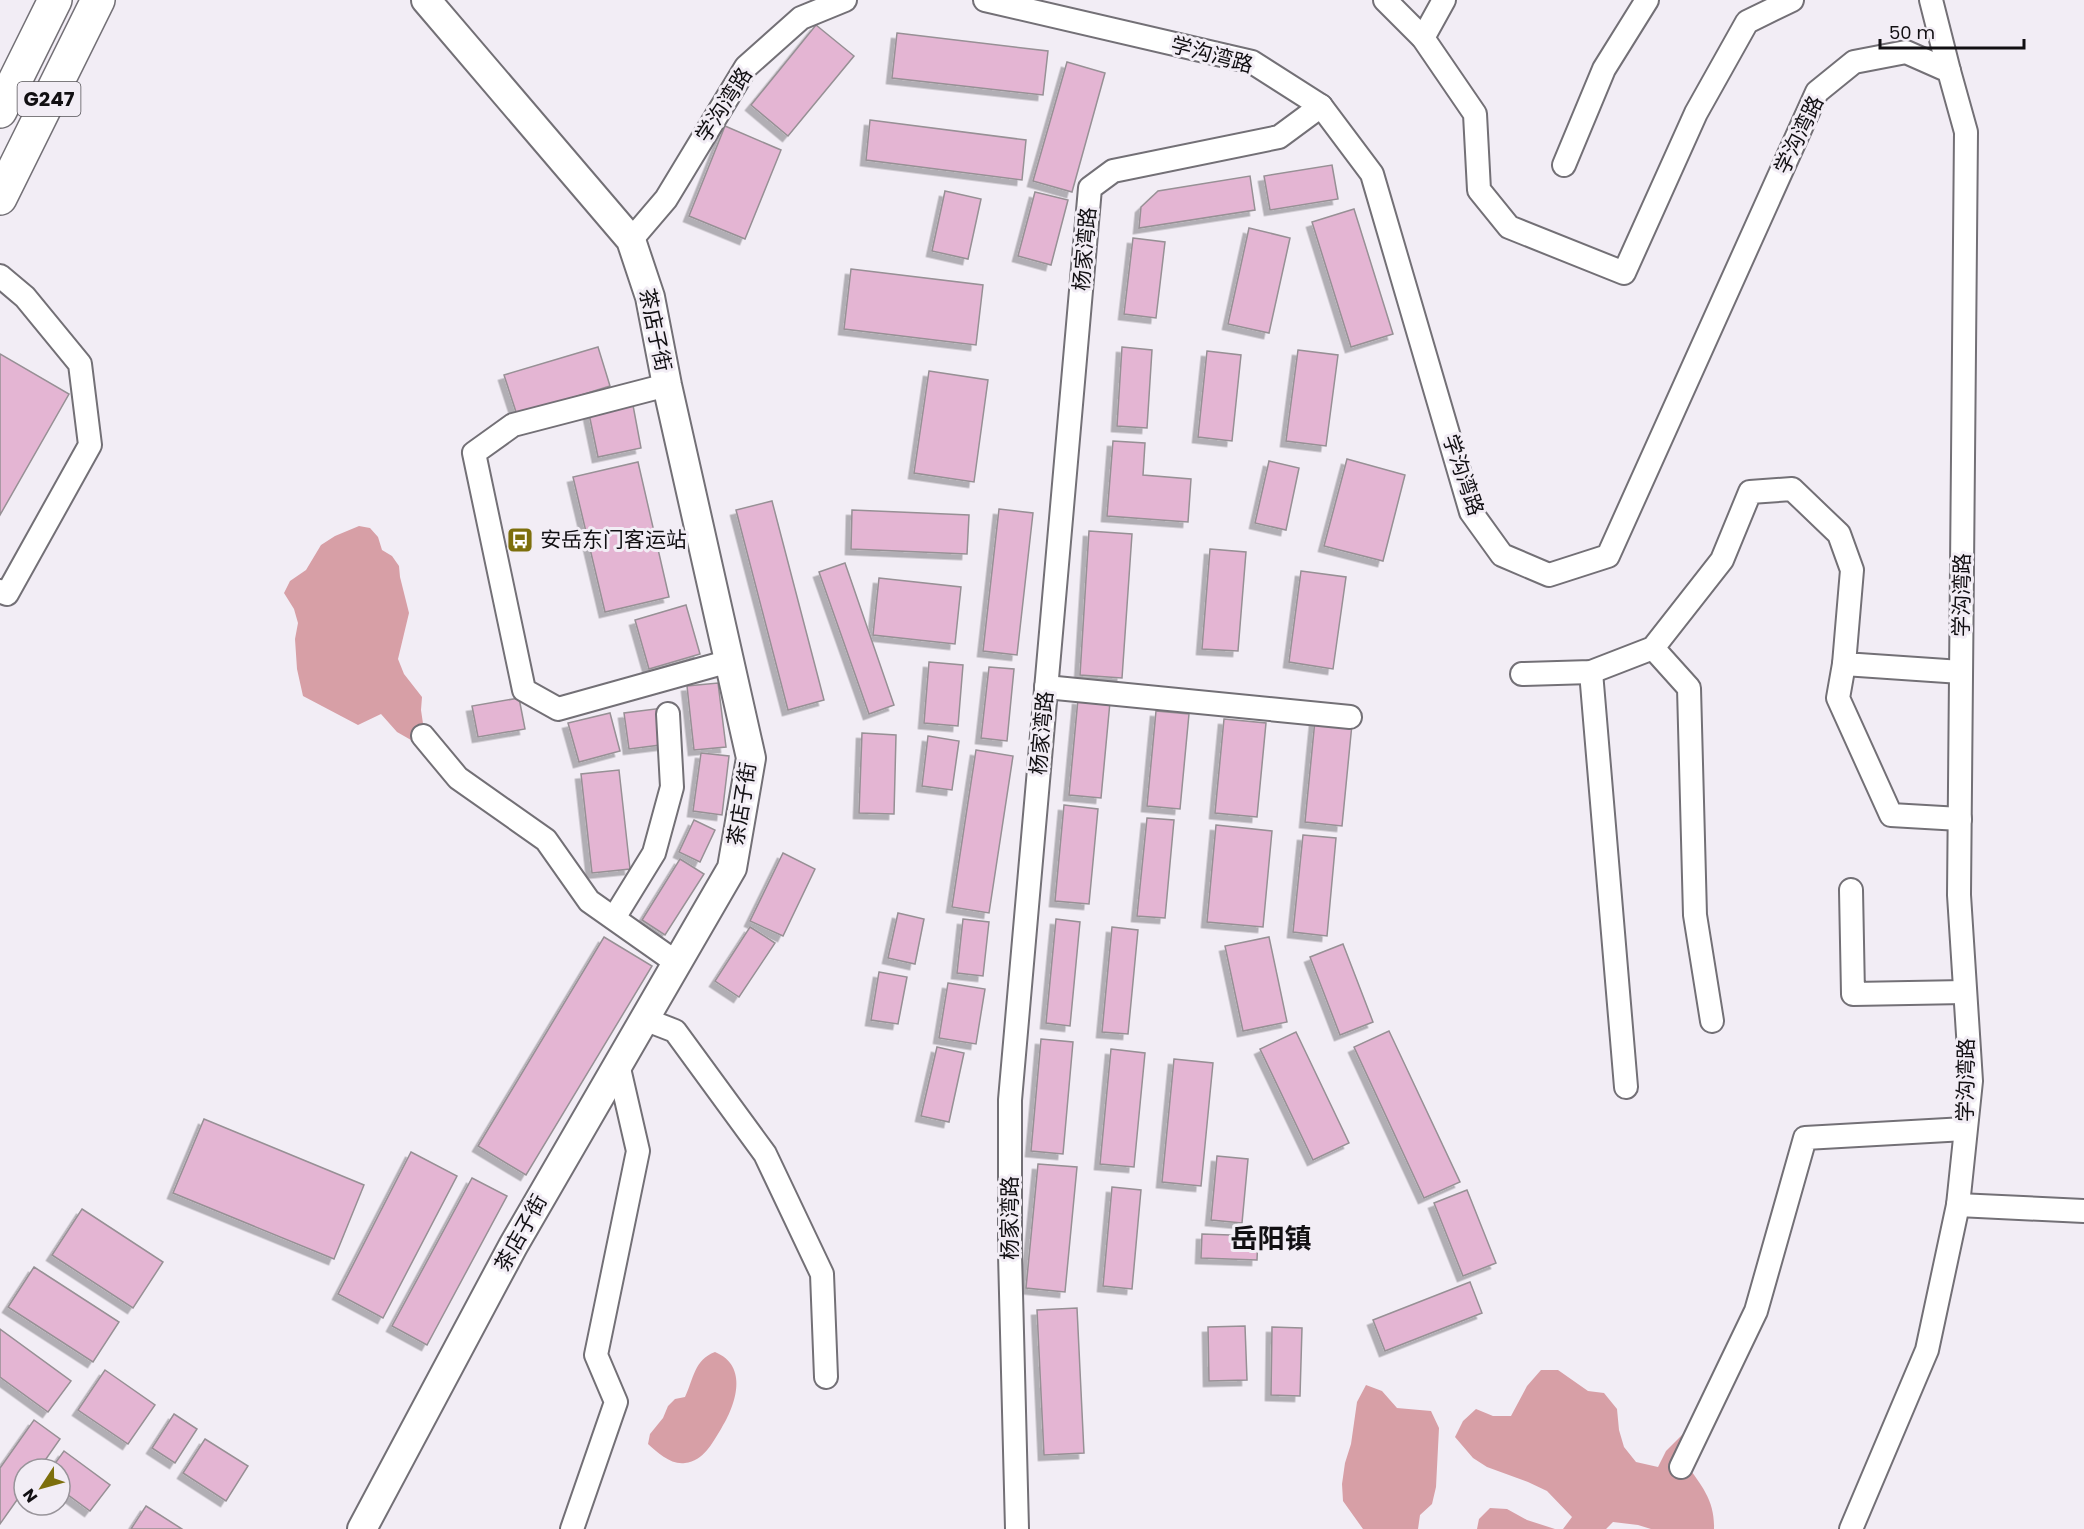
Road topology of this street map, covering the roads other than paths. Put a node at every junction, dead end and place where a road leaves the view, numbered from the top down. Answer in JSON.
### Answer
{"nodes":[{"id":1,"x":55,"y":0,"type":"edge"},
{"id":2,"x":98,"y":0,"type":"edge"},
{"id":3,"x":426,"y":0,"type":"edge"},
{"id":4,"x":845,"y":0,"type":"edge"},
{"id":5,"x":985,"y":0,"type":"edge"},
{"id":6,"x":1385,"y":0,"type":"edge"},
{"id":7,"x":1444,"y":0,"type":"edge"},
{"id":8,"x":1647,"y":0,"type":"edge"},
{"id":9,"x":1792,"y":0,"type":"edge"},
{"id":10,"x":1931,"y":0,"type":"edge"},
{"id":11,"x":1423,"y":38,"type":"junction"},
{"id":12,"x":1949,"y":71,"type":"junction"},
{"id":13,"x":1321,"y":106,"type":"junction"},
{"id":14,"x":0,"y":111,"type":"edge"},
{"id":15,"x":1564,"y":165,"type":"dead end"},
{"id":16,"x":0,"y":198,"type":"edge"},
{"id":17,"x":631,"y":240,"type":"junction"},
{"id":18,"x":0,"y":276,"type":"edge"},
{"id":19,"x":667,"y":385,"type":"junction"},
{"id":20,"x":0,"y":591,"type":"edge"},
{"id":21,"x":1653,"y":648,"type":"junction"},
{"id":22,"x":730,"y":661,"type":"junction"},
{"id":23,"x":1844,"y":664,"type":"junction"},
{"id":24,"x":1591,"y":672,"type":"junction"},
{"id":25,"x":1961,"y":672,"type":"junction"},
{"id":26,"x":1522,"y":674,"type":"dead end"},
{"id":27,"x":1046,"y":687,"type":"junction"},
{"id":28,"x":668,"y":714,"type":"dead end"},
{"id":29,"x":1350,"y":717,"type":"dead end"},
{"id":30,"x":423,"y":736,"type":"dead end"},
{"id":31,"x":1959,"y":819,"type":"junction"},
{"id":32,"x":1851,"y":890,"type":"dead end"},
{"id":33,"x":614,"y":918,"type":"junction"},
{"id":34,"x":677,"y":963,"type":"junction"},
{"id":35,"x":1965,"y":992,"type":"junction"},
{"id":36,"x":645,"y":1018,"type":"junction"},
{"id":37,"x":1712,"y":1021,"type":"dead end"},
{"id":38,"x":618,"y":1064,"type":"junction"},
{"id":39,"x":1626,"y":1087,"type":"dead end"},
{"id":40,"x":1965,"y":1129,"type":"junction"},
{"id":41,"x":1958,"y":1205,"type":"junction"},
{"id":42,"x":2084,"y":1211,"type":"edge"},
{"id":43,"x":826,"y":1377,"type":"dead end"},
{"id":44,"x":1681,"y":1467,"type":"dead end"},
{"id":45,"x":362,"y":1529,"type":"edge"},
{"id":46,"x":573,"y":1529,"type":"edge"},
{"id":47,"x":1017,"y":1529,"type":"edge"},
{"id":48,"x":1851,"y":1529,"type":"edge"}],
"edges":[{"from":1,"to":14,"type":"highway","number":"G247"},
{"from":2,"to":16,"type":"highway","number":"G247"},
{"from":3,"to":17,"type":"main road","name":"茶店子街"},
{"from":4,"to":17,"type":"street","name":"学沟湾路"},
{"from":5,"to":13,"type":"street","name":"学沟湾路"},
{"from":6,"to":11,"type":"street"},
{"from":7,"to":11,"type":"street"},
{"from":8,"to":15,"type":"street"},
{"from":9,"to":11,"type":"street"},
{"from":10,"to":12,"type":"street"},
{"from":12,"to":13,"type":"street","name":"学沟湾路"},
{"from":12,"to":25,"type":"street","name":"学沟湾路"},
{"from":13,"to":27,"type":"street","name":"杨家湾路"},
{"from":17,"to":19,"type":"main road","name":"茶店子街"},
{"from":18,"to":20,"type":"street"},
{"from":19,"to":22,"type":"main road","name":"茶店子街"},
{"from":19,"to":22,"type":"street"},
{"from":21,"to":23,"type":"street"},
{"from":21,"to":24,"type":"street"},
{"from":21,"to":37,"type":"street"},
{"from":22,"to":34,"type":"main road","name":"茶店子街"},
{"from":23,"to":25,"type":"street"},
{"from":23,"to":31,"type":"street"},
{"from":24,"to":26,"type":"street"},
{"from":24,"to":39,"type":"street"},
{"from":25,"to":31,"type":"street","name":"学沟湾路"},
{"from":27,"to":29,"type":"street"},
{"from":27,"to":47,"type":"street","name":"杨家湾路"},
{"from":28,"to":33,"type":"street"},
{"from":30,"to":33,"type":"street"},
{"from":31,"to":35,"type":"street","name":"学沟湾路"},
{"from":32,"to":35,"type":"street"},
{"from":33,"to":34,"type":"street"},
{"from":34,"to":36,"type":"main road","name":"茶店子街"},
{"from":35,"to":40,"type":"street","name":"学沟湾路"},
{"from":36,"to":38,"type":"main road","name":"茶店子街"},
{"from":36,"to":43,"type":"street"},
{"from":38,"to":45,"type":"main road","name":"茶店子街"},
{"from":38,"to":46,"type":"street"},
{"from":40,"to":41,"type":"street","name":"学沟湾路"},
{"from":40,"to":44,"type":"street"},
{"from":41,"to":42,"type":"street"},
{"from":41,"to":48,"type":"street","name":"学沟湾路"}]}
